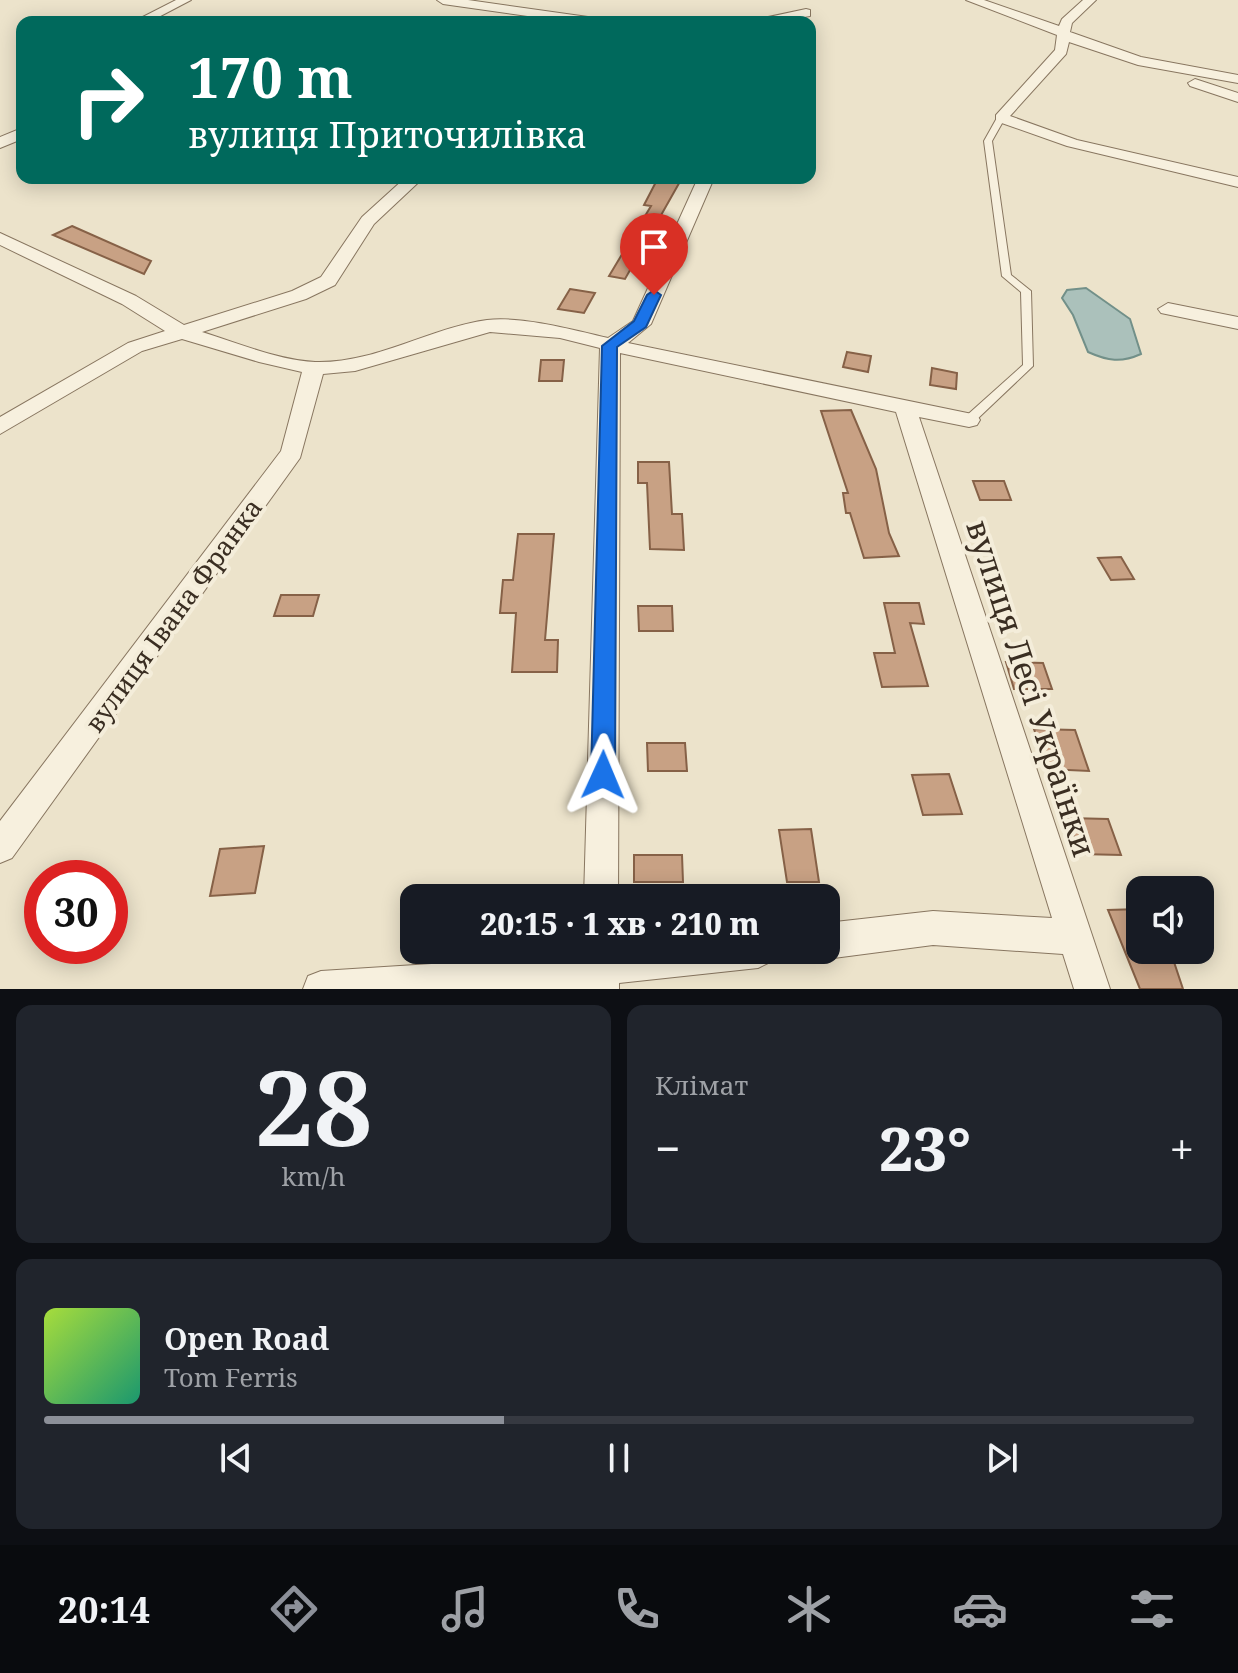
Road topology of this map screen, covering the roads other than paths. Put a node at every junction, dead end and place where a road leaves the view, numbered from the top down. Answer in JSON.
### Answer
{"nodes":[{"id":1,"x":185,"y":0,"type":"edge"},
{"id":2,"x":443,"y":0,"type":"edge"},
{"id":3,"x":819,"y":0,"type":"edge"},
{"id":4,"x":972,"y":0,"type":"edge"},
{"id":5,"x":1090,"y":0,"type":"edge"},
{"id":6,"x":152,"y":16,"type":"edge"},
{"id":7,"x":554,"y":16,"type":"edge"},
{"id":8,"x":803,"y":16,"type":"edge"},
{"id":9,"x":1062,"y":32,"type":"junction"},
{"id":10,"x":1138,"y":61,"type":"junction"},
{"id":11,"x":1238,"y":79,"type":"edge"},
{"id":12,"x":1238,"y":98,"type":"edge"},
{"id":13,"x":1001,"y":118,"type":"junction"},
{"id":14,"x":1238,"y":182,"type":"edge"},
{"id":15,"x":408,"y":184,"type":"edge"},
{"id":16,"x":703,"y":184,"type":"edge"},
{"id":17,"x":0,"y":238,"type":"edge"},
{"id":18,"x":1168,"y":309,"type":"dead end"},
{"id":19,"x":1238,"y":323,"type":"edge"},
{"id":20,"x":181,"y":332,"type":"junction"},
{"id":21,"x":610,"y":346,"type":"junction"},
{"id":22,"x":314,"y":368,"type":"junction"},
{"id":23,"x":905,"y":407,"type":"junction"},
{"id":24,"x":969,"y":420,"type":"joint"},
{"id":25,"x":0,"y":427,"type":"edge"},
{"id":26,"x":0,"y":847,"type":"edge"},
{"id":27,"x":601,"y":884,"type":"edge"},
{"id":28,"x":1073,"y":937,"type":"junction"},
{"id":29,"x":840,"y":939,"type":"edge"},
{"id":30,"x":642,"y":964,"type":"edge"},
{"id":31,"x":600,"y":969,"type":"edge"},
{"id":32,"x":321,"y":989,"type":"edge"},
{"id":33,"x":1092,"y":989,"type":"edge"}],
"edges":[{"from":1,"to":6,"type":"street"},
{"from":2,"to":7,"type":"street"},
{"from":3,"to":8,"type":"street"},
{"from":4,"to":9,"type":"street"},
{"from":5,"to":9,"type":"street"},
{"from":9,"to":10,"type":"street"},
{"from":9,"to":13,"type":"street"},
{"from":10,"to":11,"type":"street"},
{"from":10,"to":12,"type":"street"},
{"from":13,"to":14,"type":"street"},
{"from":13,"to":24,"type":"lane"},
{"from":15,"to":20,"type":"street"},
{"from":16,"to":21,"type":"street"},
{"from":17,"to":20,"type":"street"},
{"from":18,"to":19,"type":"street"},
{"from":20,"to":22,"type":"street"},
{"from":20,"to":25,"type":"street"},
{"from":21,"to":22,"type":"street"},
{"from":21,"to":23,"type":"street"},
{"from":21,"to":27,"type":"street"},
{"from":22,"to":26,"type":"street","name":"вулиця Івана Франка"},
{"from":23,"to":24,"type":"street"},
{"from":23,"to":28,"type":"street","name":"вулиця Лесі Українки"},
{"from":28,"to":29,"type":"street"},
{"from":28,"to":33,"type":"street","name":"вулиця Лесі Українки"},
{"from":30,"to":31,"type":"street"},
{"from":31,"to":32,"type":"street"}]}
